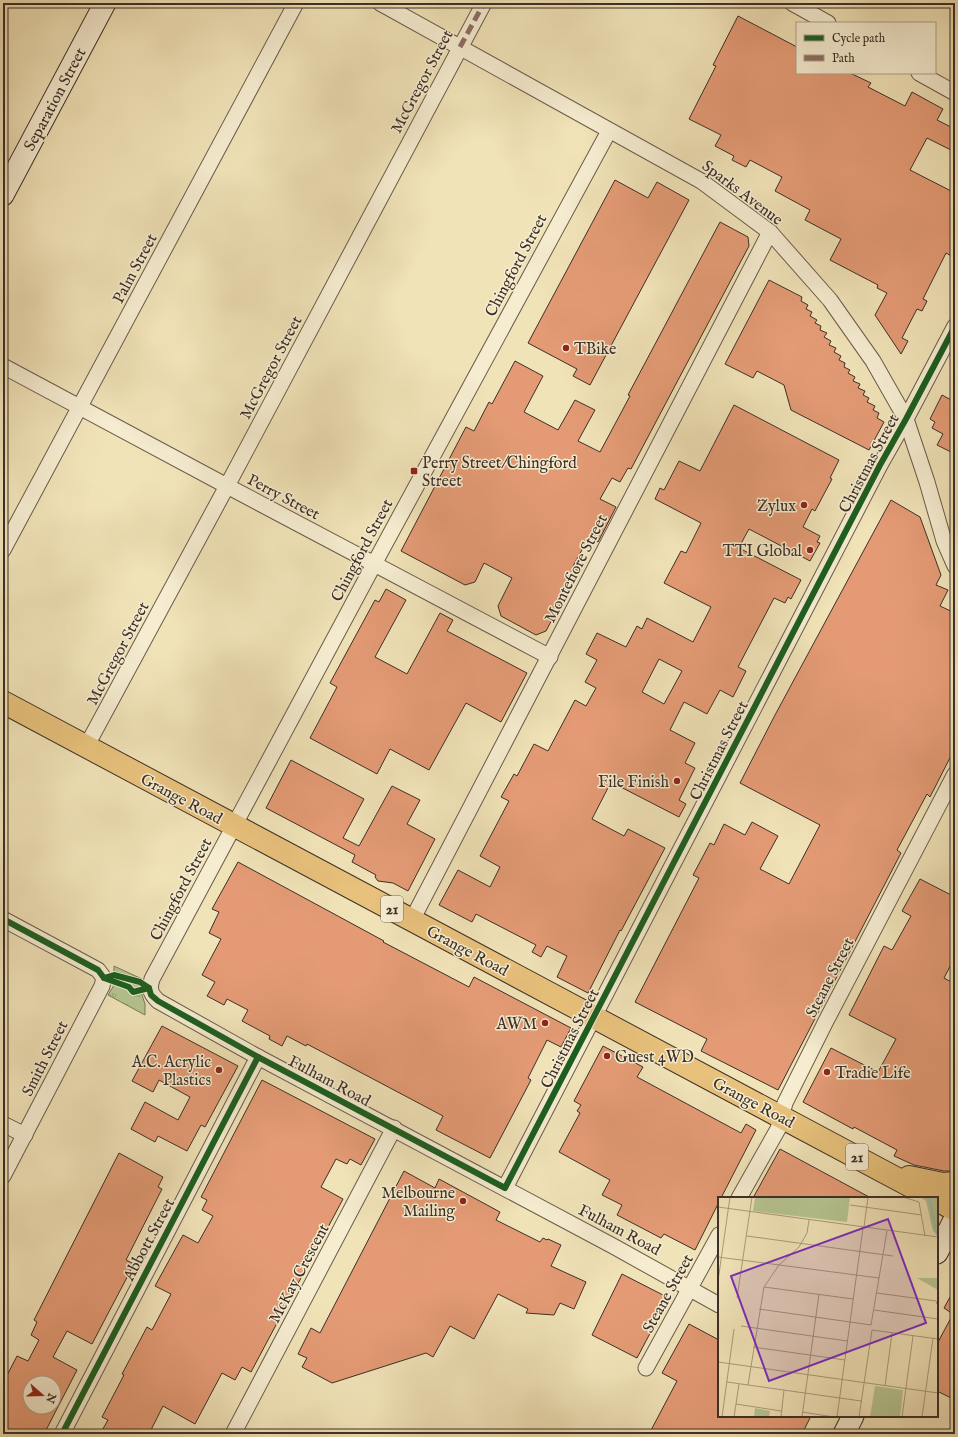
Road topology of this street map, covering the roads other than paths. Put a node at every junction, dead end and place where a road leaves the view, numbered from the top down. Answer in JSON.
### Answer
{"nodes":[{"id":1,"x":105,"y":3,"type":"edge"},
{"id":2,"x":296,"y":3,"type":"edge"},
{"id":3,"x":380,"y":3,"type":"edge"},
{"id":4,"x":484,"y":3,"type":"edge"},
{"id":5,"x":792,"y":3,"type":"edge"},
{"id":6,"x":826,"y":22,"type":"edge"},
{"id":7,"x":460,"y":46,"type":"junction"},
{"id":8,"x":921,"y":74,"type":"edge"},
{"id":9,"x":955,"y":93,"type":"edge"},
{"id":10,"x":609,"y":131,"type":"junction"},
{"id":11,"x":3,"y":195,"type":"edge"},
{"id":12,"x":770,"y":232,"type":"junction"},
{"id":13,"x":955,"y":326,"type":"edge"},
{"id":14,"x":3,"y":366,"type":"edge"},
{"id":15,"x":80,"y":407,"type":"junction"},
{"id":16,"x":906,"y":419,"type":"junction"},
{"id":17,"x":227,"y":486,"type":"junction"},
{"id":18,"x":3,"y":550,"type":"edge"},
{"id":19,"x":374,"y":564,"type":"junction"},
{"id":20,"x":955,"y":566,"type":"edge"},
{"id":21,"x":550,"y":657,"type":"junction"},
{"id":22,"x":3,"y":702,"type":"edge"},
{"id":23,"x":86,"y":747,"type":"junction"},
{"id":24,"x":955,"y":774,"type":"edge"},
{"id":25,"x":235,"y":826,"type":"junction"},
{"id":26,"x":3,"y":919,"type":"edge"},
{"id":27,"x":412,"y":920,"type":"junction"},
{"id":28,"x":149,"y":988,"type":"joint"},
{"id":29,"x":594,"y":1017,"type":"junction"},
{"id":30,"x":258,"y":1057,"type":"junction"},
{"id":31,"x":781,"y":1117,"type":"junction"},
{"id":32,"x":3,"y":1124,"type":"edge"},
{"id":33,"x":394,"y":1128,"type":"junction"},
{"id":34,"x":24,"y":1135,"type":"junction"},
{"id":35,"x":878,"y":1169,"type":"junction"},
{"id":36,"x":3,"y":1176,"type":"edge"},
{"id":37,"x":955,"y":1183,"type":"edge"},
{"id":38,"x":505,"y":1188,"type":"junction"},
{"id":39,"x":740,"y":1197,"type":"edge"},
{"id":40,"x":931,"y":1197,"type":"edge"},
{"id":41,"x":938,"y":1201,"type":"edge"},
{"id":42,"x":955,"y":1210,"type":"edge"},
{"id":43,"x":955,"y":1218,"type":"edge"},
{"id":44,"x":718,"y":1236,"type":"edge"},
{"id":45,"x":938,"y":1251,"type":"edge"},
{"id":46,"x":690,"y":1288,"type":"junction"},
{"id":47,"x":718,"y":1304,"type":"edge"},
{"id":48,"x":646,"y":1368,"type":"dead end"},
{"id":49,"x":852,"y":1417,"type":"edge"},
{"id":50,"x":62,"y":1434,"type":"edge"},
{"id":51,"x":233,"y":1434,"type":"edge"},
{"id":52,"x":844,"y":1434,"type":"edge"}],
"edges":[{"from":1,"to":11,"type":"street","name":"Separation Street"},
{"from":2,"to":15,"type":"street","name":"Palm Street"},
{"from":3,"to":7,"type":"street","name":"Sparks Avenue"},
{"from":4,"to":7,"type":"street","name":"McGregor Street"},
{"from":5,"to":6,"type":"street"},
{"from":7,"to":10,"type":"street","name":"Sparks Avenue"},
{"from":7,"to":17,"type":"street","name":"McGregor Street"},
{"from":8,"to":9,"type":"street"},
{"from":10,"to":12,"type":"street","name":"Sparks Avenue"},
{"from":10,"to":19,"type":"street","name":"Chingford Street"},
{"from":12,"to":16,"type":"street","name":"Sparks Avenue"},
{"from":12,"to":21,"type":"street","name":"Montefiore Street"},
{"from":13,"to":16,"type":"street","name":"Christmas Street"},
{"from":14,"to":15,"type":"street","name":"Perry Street"},
{"from":15,"to":17,"type":"street","name":"Perry Street"},
{"from":15,"to":18,"type":"street","name":"Palm Street"},
{"from":16,"to":20,"type":"street","name":"Sparks Avenue"},
{"from":16,"to":29,"type":"street","name":"Christmas Street"},
{"from":17,"to":19,"type":"street","name":"Perry Street"},
{"from":17,"to":23,"type":"street","name":"McGregor Street"},
{"from":19,"to":21,"type":"street","name":"Perry Street"},
{"from":19,"to":25,"type":"street","name":"Chingford Street"},
{"from":21,"to":27,"type":"street","name":"Montefiore Street"},
{"from":22,"to":23,"type":"main road","name":"Grange Road","number":"21"},
{"from":23,"to":25,"type":"main road","name":"Grange Road","number":"21"},
{"from":24,"to":31,"type":"street","name":"Steane Street"},
{"from":25,"to":27,"type":"main road","name":"Grange Road","number":"21"},
{"from":25,"to":28,"type":"street","name":"Chingford Street"},
{"from":26,"to":34,"type":"street","name":"Smith Street"},
{"from":27,"to":29,"type":"main road","name":"Grange Road","number":"21"},
{"from":28,"to":30,"type":"street","name":"Fulham Road"},
{"from":29,"to":31,"type":"main road","name":"Grange Road","number":"21"},
{"from":29,"to":38,"type":"street","name":"Christmas Street"},
{"from":30,"to":33,"type":"street","name":"Fulham Road"},
{"from":30,"to":50,"type":"street","name":"Abbott Street"},
{"from":31,"to":35,"type":"main road","name":"Grange Road","number":"21"},
{"from":31,"to":39,"type":"street","name":"Steane Street"},
{"from":32,"to":34,"type":"street"},
{"from":33,"to":38,"type":"street","name":"Fulham Road"},
{"from":33,"to":51,"type":"street","name":"McKay Crescent"},
{"from":34,"to":36,"type":"street","name":"Smith Street"},
{"from":35,"to":37,"type":"main road"},
{"from":35,"to":40,"type":"main road","name":"Grange Road","number":"21"},
{"from":38,"to":46,"type":"street","name":"Fulham Road"},
{"from":41,"to":42,"type":"main road"},
{"from":43,"to":45,"type":"street"},
{"from":44,"to":46,"type":"street","name":"Steane Street"},
{"from":46,"to":47,"type":"street","name":"Fulham Road"},
{"from":46,"to":48,"type":"street","name":"Steane Street"},
{"from":49,"to":52,"type":"street"}]}
